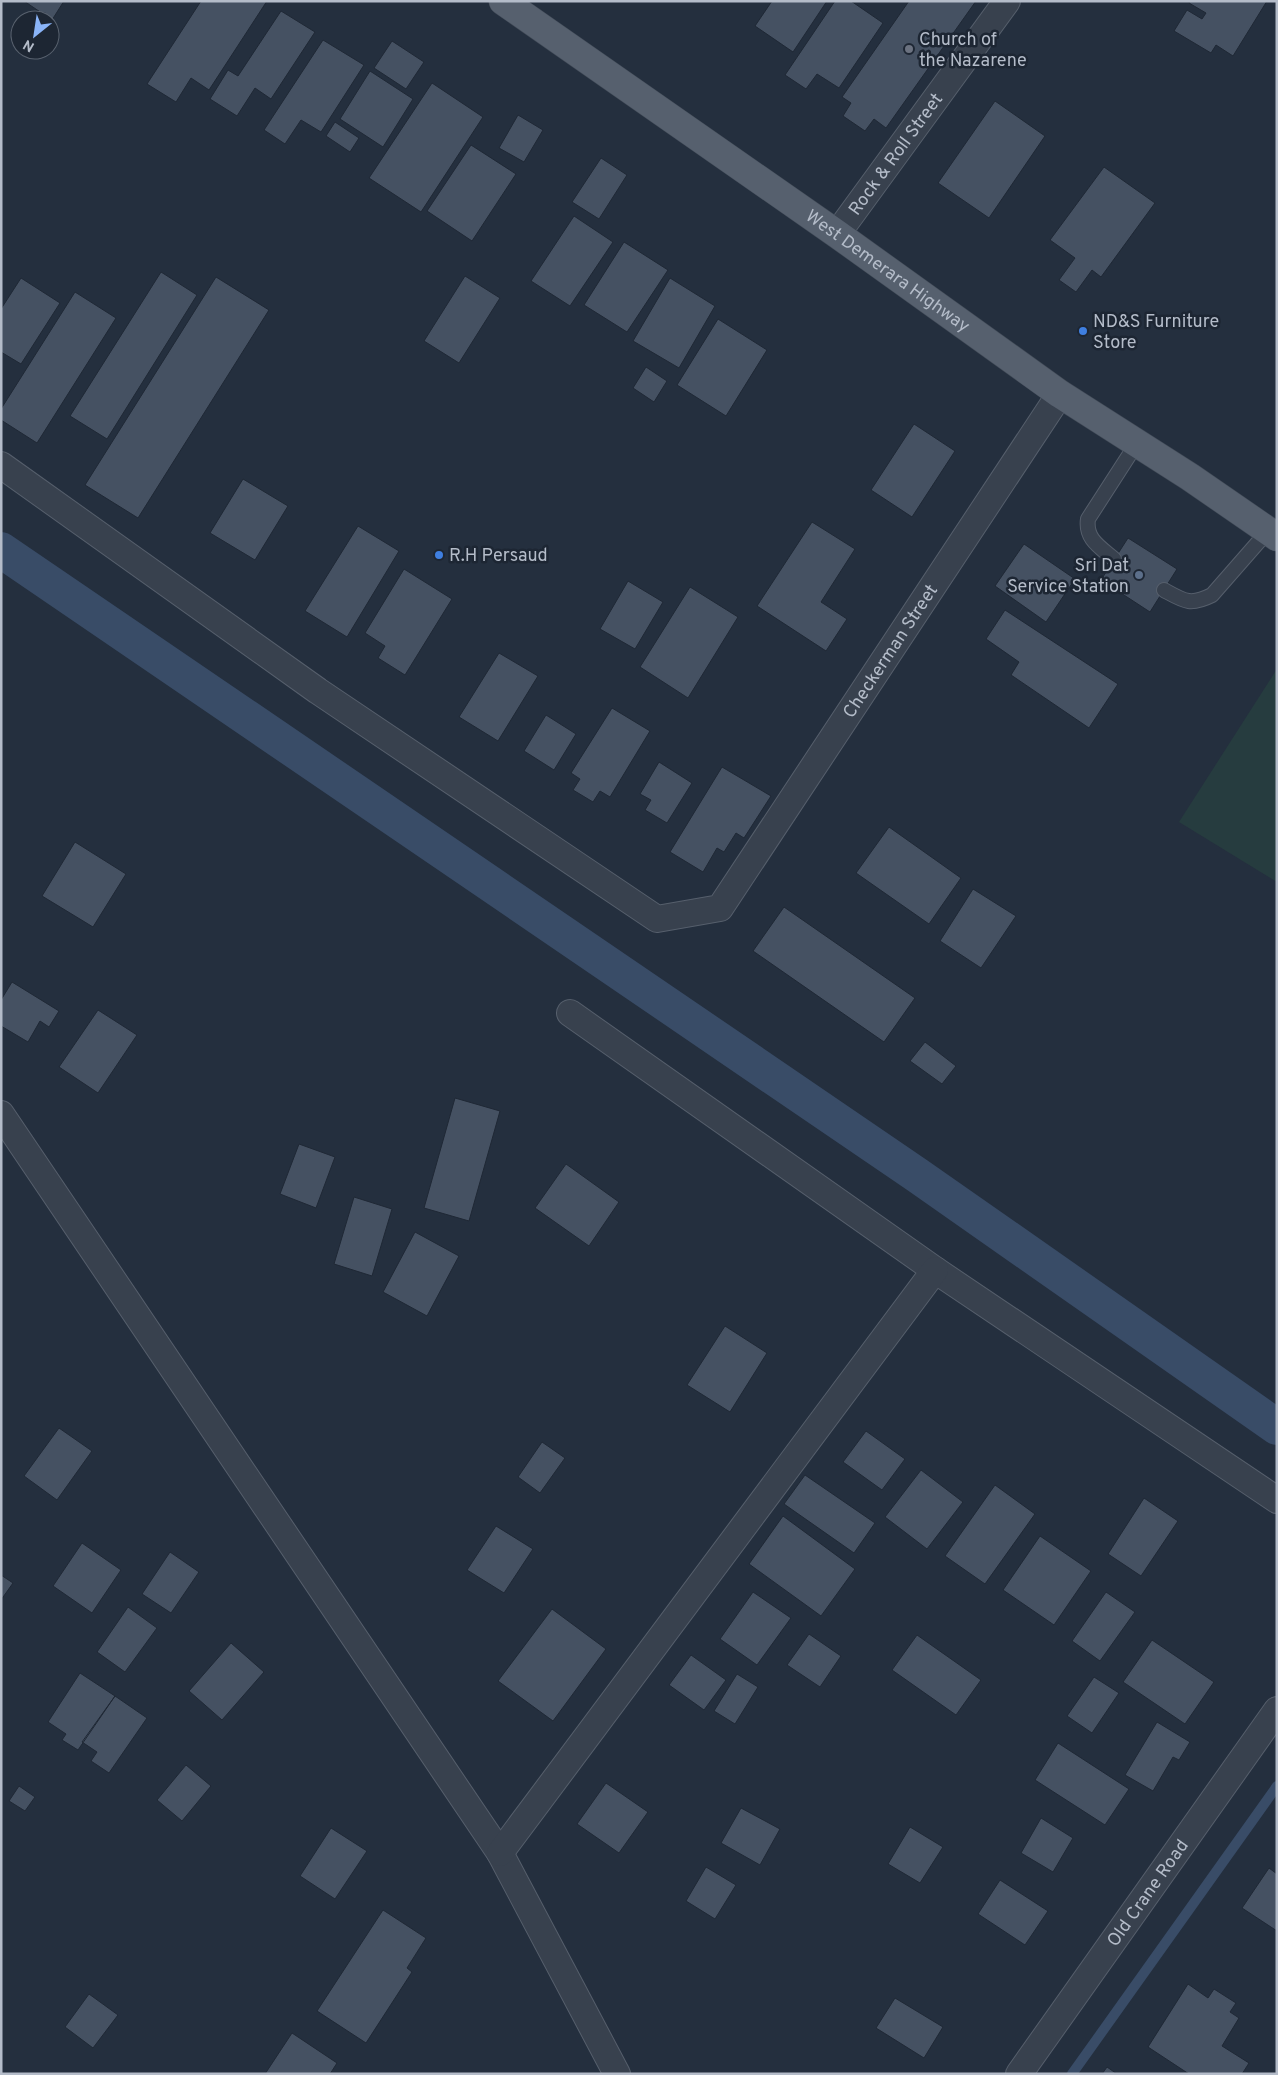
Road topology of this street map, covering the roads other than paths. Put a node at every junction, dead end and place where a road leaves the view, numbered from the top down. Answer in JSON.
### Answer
{"nodes":[{"id":1,"x":503,"y":1,"type":"edge"},
{"id":2,"x":1007,"y":1,"type":"edge"},
{"id":3,"x":837,"y":234,"type":"junction"},
{"id":4,"x":1060,"y":394,"type":"junction"},
{"id":5,"x":1137,"y":443,"type":"junction"},
{"id":6,"x":1,"y":465,"type":"edge"},
{"id":7,"x":1272,"y":534,"type":"edge"},
{"id":8,"x":1114,"y":559,"type":"dead end"},
{"id":9,"x":1164,"y":590,"type":"dead end"},
{"id":10,"x":570,"y":1013,"type":"dead end"},
{"id":11,"x":1,"y":1114,"type":"edge"},
{"id":12,"x":935,"y":1270,"type":"junction"},
{"id":13,"x":1277,"y":1500,"type":"edge"},
{"id":14,"x":1277,"y":1710,"type":"edge"},
{"id":15,"x":500,"y":1853,"type":"junction"},
{"id":16,"x":617,"y":2074,"type":"edge"},
{"id":17,"x":1019,"y":2074,"type":"edge"}],
"edges":[{"from":1,"to":3,"type":"main road","name":"West Demerara Highway"},
{"from":2,"to":3,"type":"street","name":"Rock & Roll Street"},
{"from":3,"to":4,"type":"main road","name":"West Demerara Highway"},
{"from":4,"to":5,"type":"main road","name":"West Demerara Highway"},
{"from":4,"to":6,"type":"street","name":"Checkerman Street"},
{"from":5,"to":7,"type":"main road","name":"West Demerara Highway"},
{"from":5,"to":8,"type":"lane"},
{"from":7,"to":9,"type":"lane"},
{"from":10,"to":12,"type":"street"},
{"from":11,"to":15,"type":"street"},
{"from":12,"to":13,"type":"street"},
{"from":12,"to":15,"type":"street"},
{"from":14,"to":17,"type":"street","name":"Old Crane Road"},
{"from":15,"to":16,"type":"street"}]}
